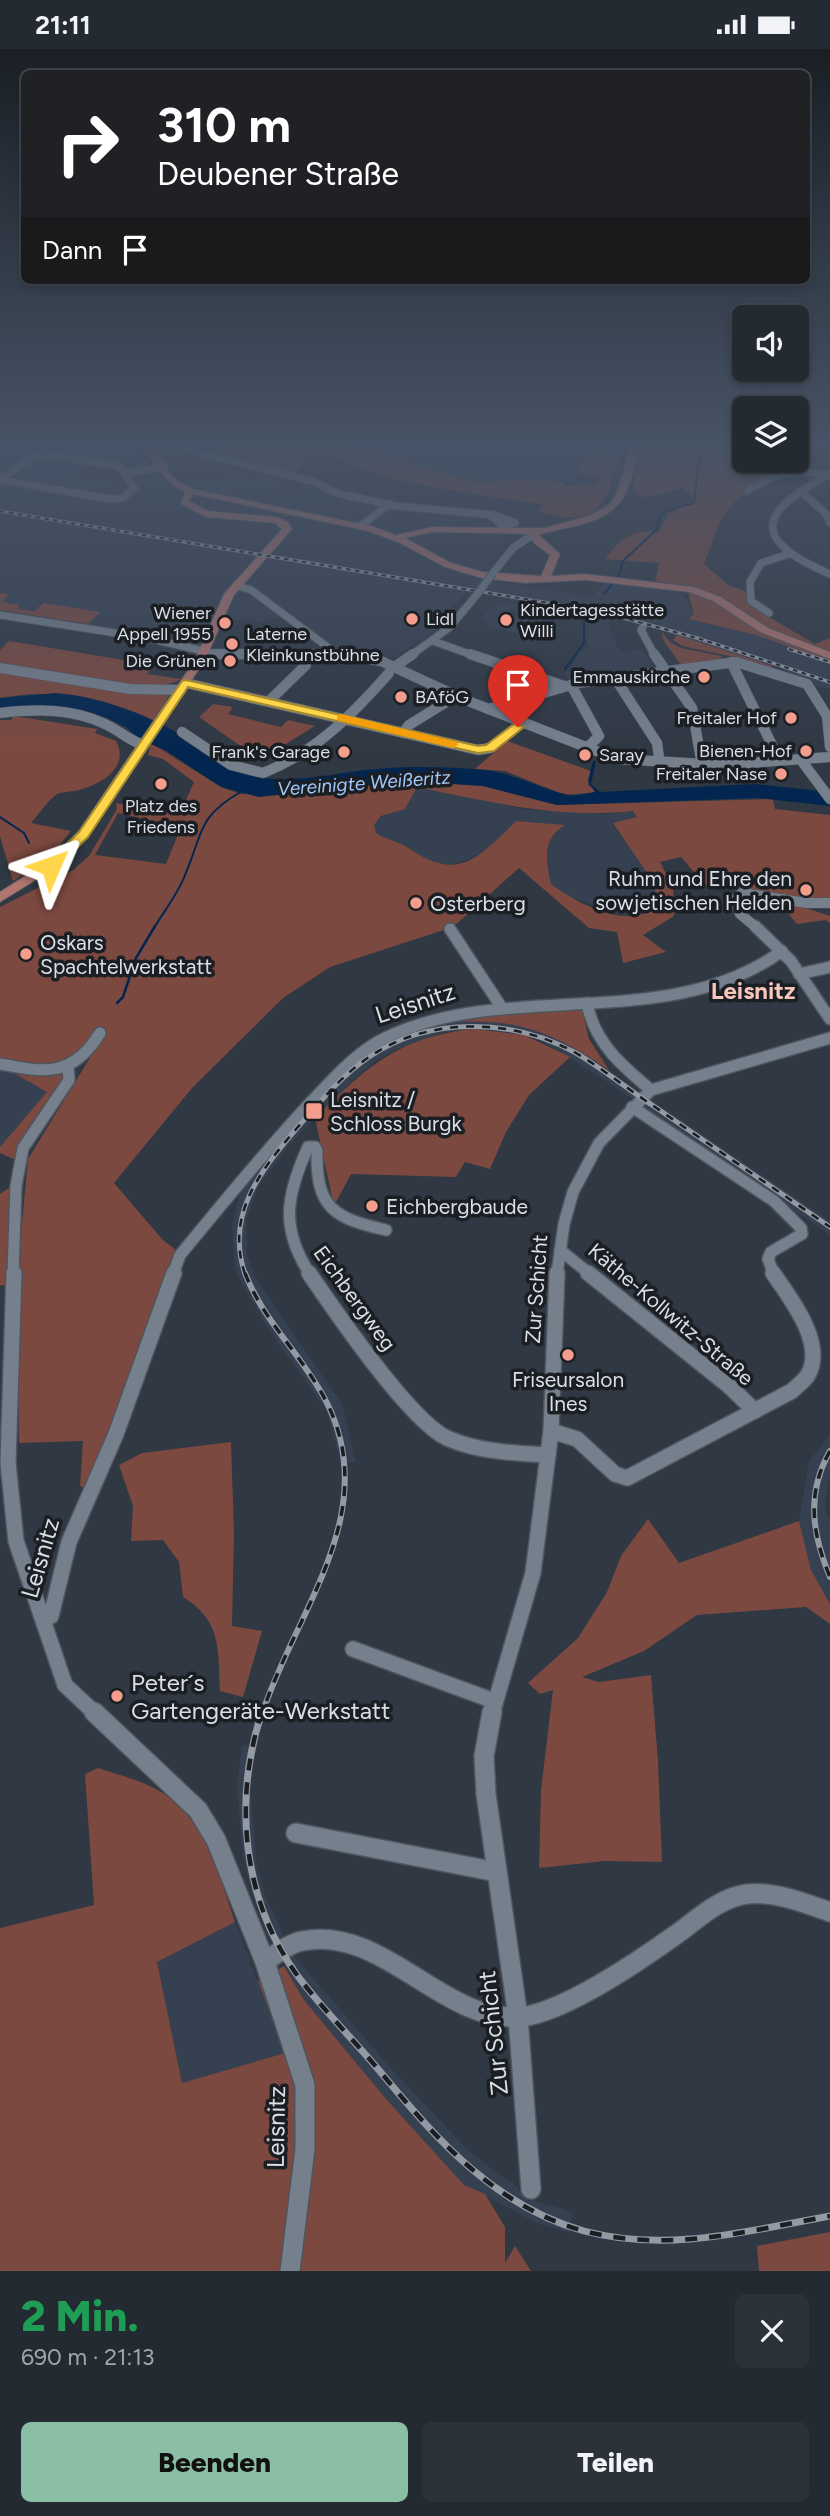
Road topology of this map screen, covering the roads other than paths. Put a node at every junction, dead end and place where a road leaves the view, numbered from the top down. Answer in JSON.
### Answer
{"nodes":[{"id":1,"x":519,"y":543,"type":"edge"},
{"id":2,"x":275,"y":544,"type":"edge"},
{"id":3,"x":408,"y":544,"type":"edge"},
{"id":4,"x":528,"y":544,"type":"edge"},
{"id":5,"x":543,"y":544,"type":"edge"},
{"id":6,"x":779,"y":544,"type":"edge"},
{"id":7,"x":546,"y":545,"type":"junction"},
{"id":8,"x":789,"y":554,"type":"junction"},
{"id":9,"x":830,"y":575,"type":"edge"},
{"id":10,"x":551,"y":578,"type":"junction"},
{"id":11,"x":236,"y":585,"type":"junction"},
{"id":12,"x":769,"y":613,"type":"dead end"},
{"id":13,"x":0,"y":615,"type":"edge"},
{"id":14,"x":643,"y":627,"type":"dead end"},
{"id":15,"x":433,"y":641,"type":"junction"},
{"id":16,"x":205,"y":652,"type":"junction"},
{"id":17,"x":337,"y":655,"type":"junction"},
{"id":18,"x":830,"y":656,"type":"edge"},
{"id":19,"x":731,"y":662,"type":"junction"},
{"id":20,"x":306,"y":665,"type":"dead end"},
{"id":21,"x":0,"y":667,"type":"edge"},
{"id":22,"x":392,"y":670,"type":"junction"},
{"id":23,"x":666,"y":671,"type":"junction"},
{"id":24,"x":615,"y":678,"type":"junction"},
{"id":25,"x":567,"y":685,"type":"junction"},
{"id":26,"x":183,"y":687,"type":"junction"},
{"id":27,"x":451,"y":699,"type":"dead end"},
{"id":28,"x":270,"y":701,"type":"junction"},
{"id":29,"x":488,"y":709,"type":"junction"},
{"id":30,"x":0,"y":713,"type":"edge"},
{"id":31,"x":348,"y":719,"type":"junction"},
{"id":32,"x":829,"y":721,"type":"edge"},
{"id":33,"x":522,"y":723,"type":"junction"},
{"id":34,"x":182,"y":732,"type":"dead end"},
{"id":35,"x":403,"y":733,"type":"junction"},
{"id":36,"x":145,"y":744,"type":"junction"},
{"id":37,"x":830,"y":747,"type":"edge"},
{"id":38,"x":587,"y":748,"type":"junction"},
{"id":39,"x":776,"y":752,"type":"dead end"},
{"id":40,"x":830,"y":758,"type":"edge"},
{"id":41,"x":801,"y":760,"type":"junction"},
{"id":42,"x":660,"y":764,"type":"junction"},
{"id":43,"x":702,"y":765,"type":"junction"},
{"id":44,"x":827,"y":795,"type":"edge"},
{"id":45,"x":0,"y":898,"type":"edge"},
{"id":46,"x":830,"y":903,"type":"edge"},
{"id":47,"x":450,"y":929,"type":"dead end"},
{"id":48,"x":782,"y":951,"type":"junction"},
{"id":49,"x":830,"y":967,"type":"edge"},
{"id":50,"x":799,"y":974,"type":"junction"},
{"id":51,"x":587,"y":1003,"type":"junction"},
{"id":52,"x":502,"y":1008,"type":"junction"},
{"id":53,"x":830,"y":1019,"type":"edge"},
{"id":54,"x":100,"y":1033,"type":"dead end"},
{"id":55,"x":830,"y":1038,"type":"edge"},
{"id":56,"x":0,"y":1064,"type":"edge"},
{"id":57,"x":68,"y":1067,"type":"junction"},
{"id":58,"x":650,"y":1090,"type":"junction"},
{"id":59,"x":632,"y":1107,"type":"junction"},
{"id":60,"x":386,"y":1230,"type":"dead end"},
{"id":61,"x":560,"y":1249,"type":"junction"},
{"id":62,"x":755,"y":1411,"type":"junction"},
{"id":63,"x":551,"y":1431,"type":"junction"},
{"id":64,"x":548,"y":1455,"type":"junction"},
{"id":65,"x":44,"y":1620,"type":"junction"},
{"id":66,"x":353,"y":1649,"type":"dead end"},
{"id":67,"x":494,"y":1701,"type":"junction"},
{"id":68,"x":296,"y":1833,"type":"dead end"},
{"id":69,"x":498,"y":1872,"type":"junction"},
{"id":70,"x":830,"y":1912,"type":"edge"},
{"id":71,"x":265,"y":1962,"type":"junction"},
{"id":72,"x":518,"y":2017,"type":"junction"},
{"id":73,"x":531,"y":2189,"type":"dead end"},
{"id":74,"x":290,"y":2271,"type":"edge"}],
"edges":[{"from":1,"to":15,"type":"street","bridge":true},
{"from":2,"to":11,"type":"main road"},
{"from":3,"to":10,"type":"main road"},
{"from":4,"to":7,"type":"main road"},
{"from":5,"to":7,"type":"main road"},
{"from":6,"to":8,"type":"street"},
{"from":7,"to":10,"type":"main road"},
{"from":8,"to":9,"type":"street"},
{"from":8,"to":12,"type":"street"},
{"from":10,"to":18,"type":"main road"},
{"from":11,"to":16,"type":"main road"},
{"from":11,"to":17,"type":"street"},
{"from":13,"to":16,"type":"street"},
{"from":14,"to":23,"type":"street"},
{"from":15,"to":22,"type":"street"},
{"from":15,"to":25,"type":"street"},
{"from":16,"to":17,"type":"street"},
{"from":16,"to":26,"type":"main road"},
{"from":17,"to":22,"type":"street"},
{"from":19,"to":23,"type":"street"},
{"from":19,"to":32,"type":"street"},
{"from":19,"to":39,"type":"street"},
{"from":20,"to":28,"type":"street"},
{"from":21,"to":26,"type":"street"},
{"from":22,"to":29,"type":"street"},
{"from":22,"to":31,"type":"street"},
{"from":23,"to":24,"type":"street"},
{"from":23,"to":43,"type":"street"},
{"from":24,"to":25,"type":"street"},
{"from":24,"to":42,"type":"street"},
{"from":25,"to":29,"type":"street"},
{"from":25,"to":38,"type":"street"},
{"from":26,"to":28,"type":"street"},
{"from":26,"to":36,"type":"main road"},
{"from":27,"to":35,"type":"street"},
{"from":28,"to":31,"type":"street"},
{"from":29,"to":33,"type":"street"},
{"from":30,"to":36,"type":"street"},
{"from":31,"to":34,"type":"street"},
{"from":31,"to":35,"type":"street"},
{"from":32,"to":37,"type":"street"},
{"from":33,"to":35,"type":"street"},
{"from":33,"to":38,"type":"street"},
{"from":36,"to":45,"type":"main road"},
{"from":38,"to":42,"type":"street"},
{"from":40,"to":41,"type":"street"},
{"from":41,"to":43,"type":"street"},
{"from":41,"to":44,"type":"street"},
{"from":42,"to":43,"type":"street"},
{"from":46,"to":48,"type":"street"},
{"from":47,"to":52,"type":"street","name":"Leisnitz"},
{"from":48,"to":50,"type":"street"},
{"from":48,"to":51,"type":"street","name":"Leisnitz"},
{"from":49,"to":50,"type":"street"},
{"from":50,"to":53,"type":"street"},
{"from":51,"to":52,"type":"street","name":"Leisnitz"},
{"from":51,"to":58,"type":"street"},
{"from":52,"to":65,"type":"street","name":"Leisnitz"},
{"from":54,"to":57,"type":"street"},
{"from":55,"to":58,"type":"street","name":"Zur Schicht"},
{"from":56,"to":57,"type":"street"},
{"from":57,"to":65,"type":"street"},
{"from":58,"to":59,"type":"street","name":"Zur Schicht"},
{"from":59,"to":61,"type":"street","name":"Zur Schicht"},
{"from":59,"to":62,"type":"street"},
{"from":60,"to":64,"type":"street","name":"Eichbergweg"},
{"from":61,"to":62,"type":"street","name":"Käthe-Kollwitz-Straße"},
{"from":61,"to":63,"type":"street","name":"Zur Schicht"},
{"from":62,"to":63,"type":"street"},
{"from":63,"to":64,"type":"street","name":"Zur Schicht"},
{"from":64,"to":67,"type":"street","name":"Zur Schicht"},
{"from":65,"to":71,"type":"street","name":"Leisnitz"},
{"from":66,"to":67,"type":"street"},
{"from":67,"to":69,"type":"street","name":"Zur Schicht"},
{"from":68,"to":69,"type":"street"},
{"from":69,"to":72,"type":"street","name":"Zur Schicht"},
{"from":70,"to":72,"type":"street"},
{"from":71,"to":72,"type":"street"},
{"from":71,"to":74,"type":"street","name":"Leisnitz"},
{"from":72,"to":73,"type":"street","name":"Zur Schicht"}]}
